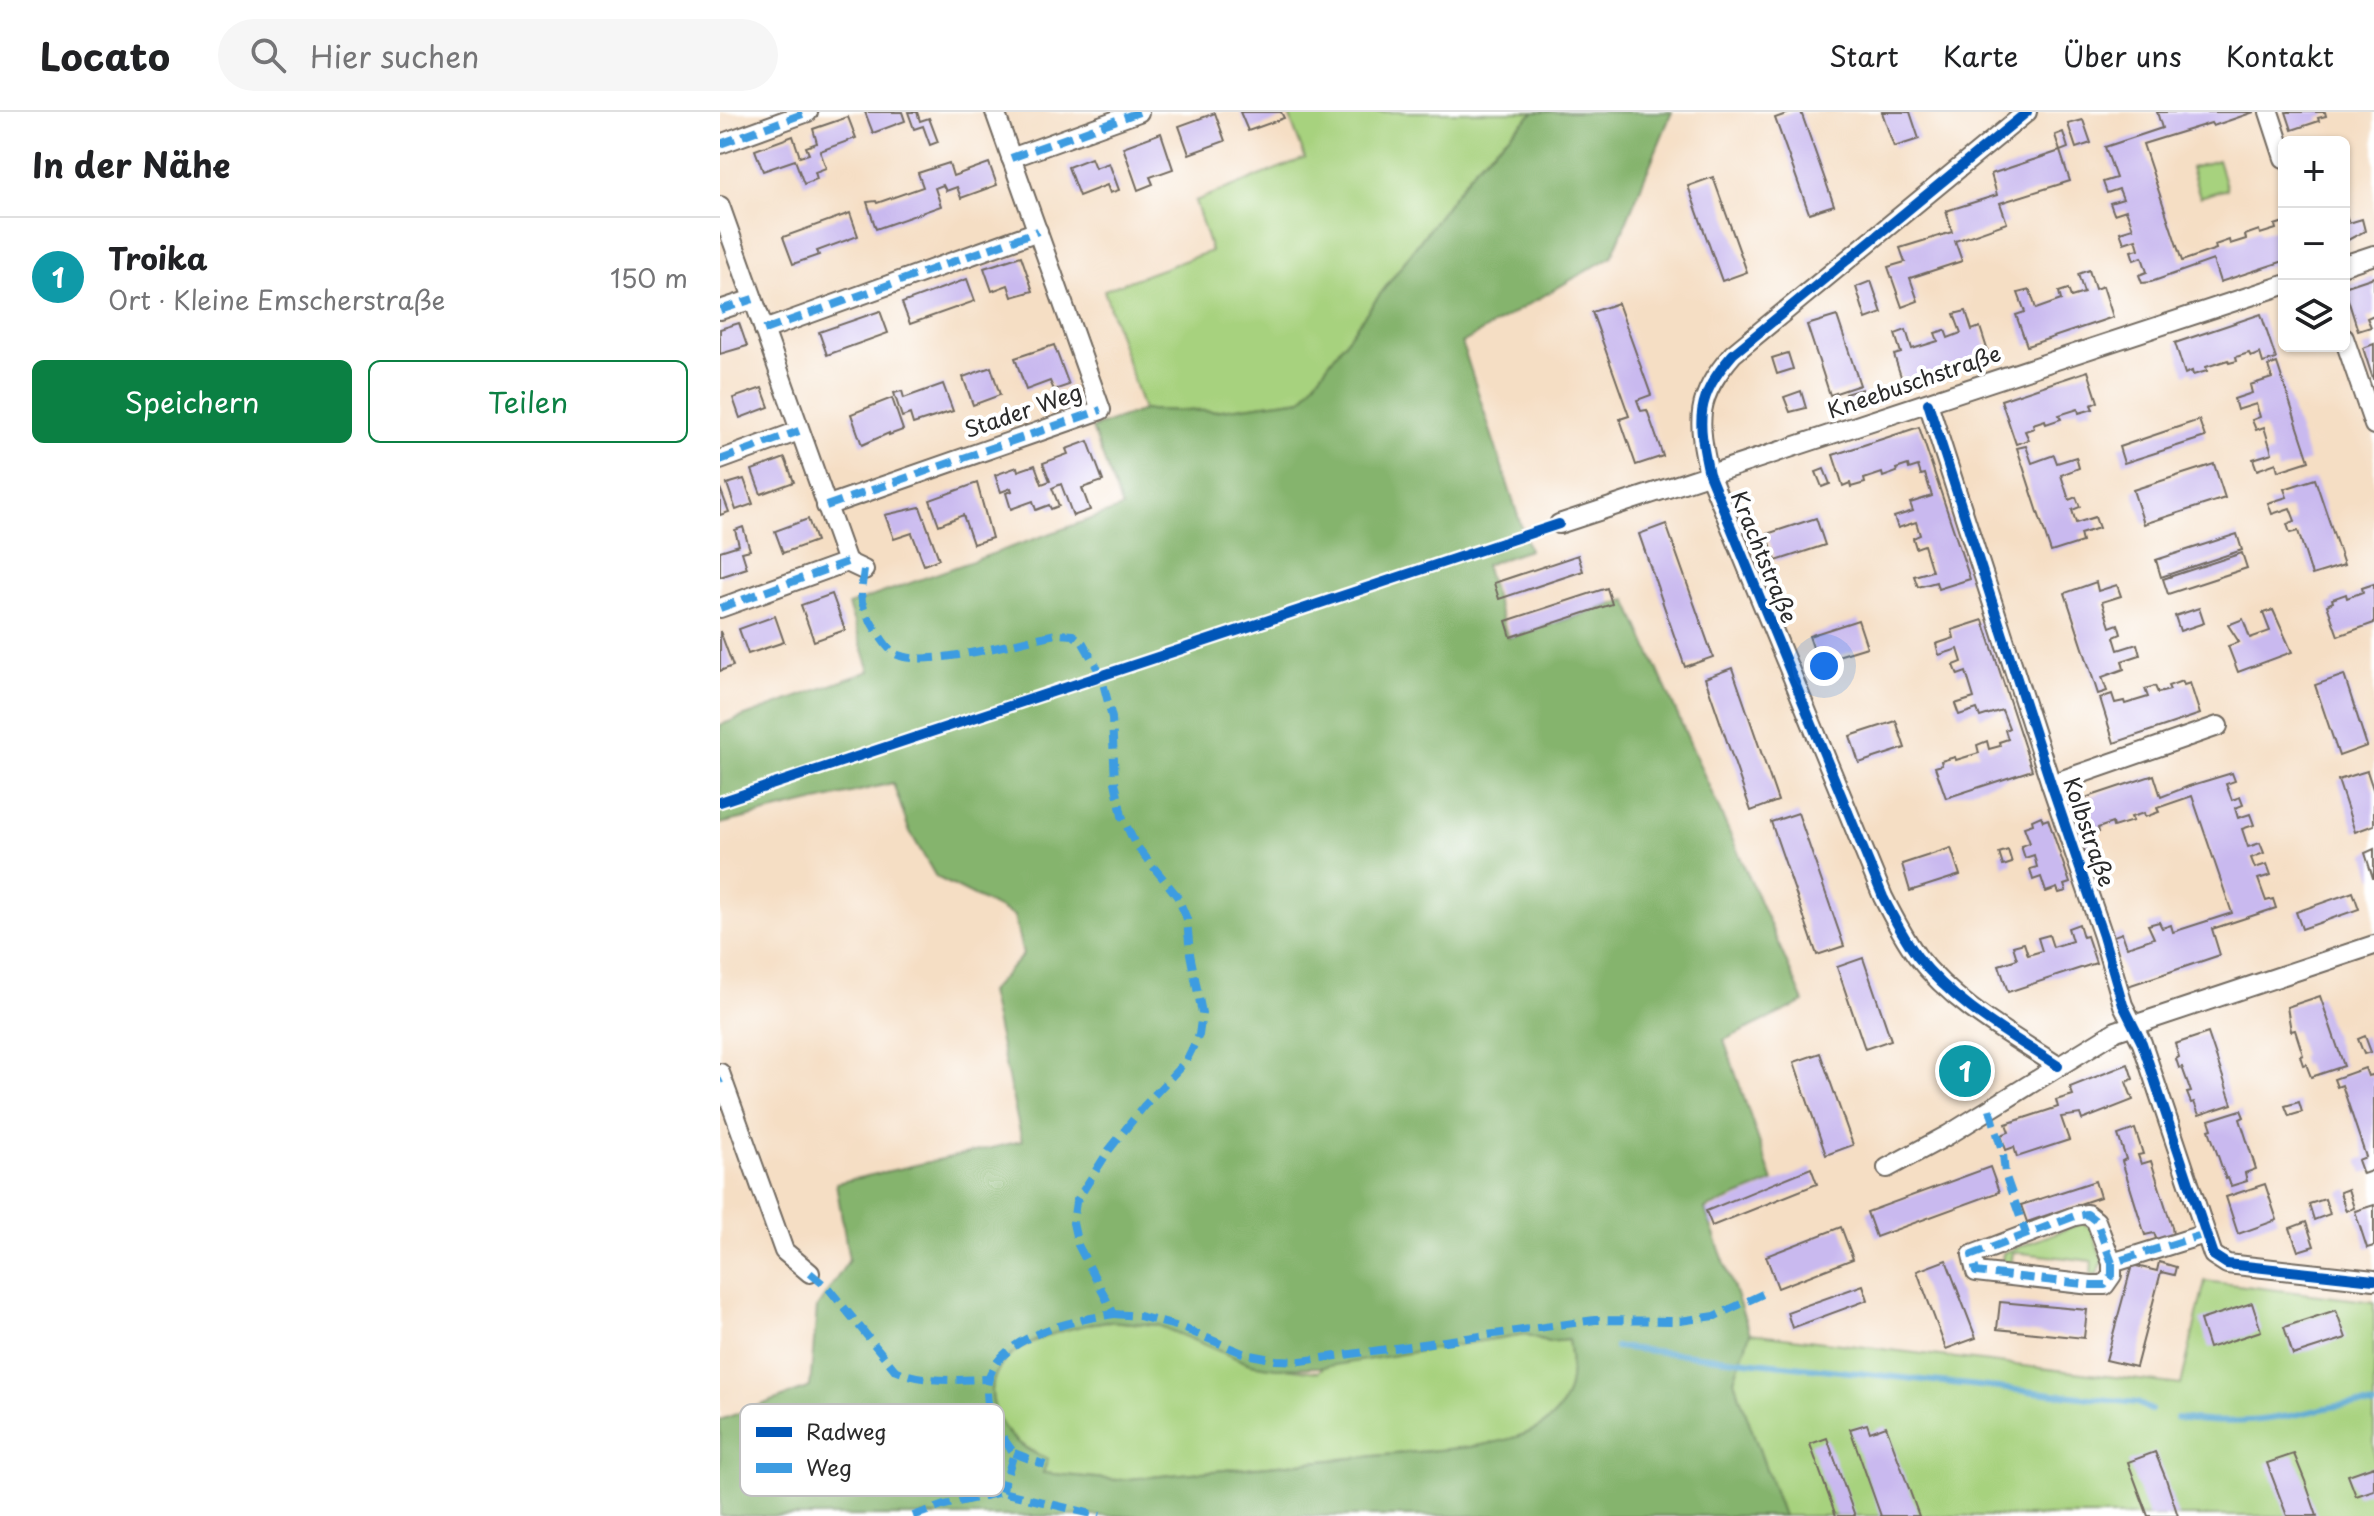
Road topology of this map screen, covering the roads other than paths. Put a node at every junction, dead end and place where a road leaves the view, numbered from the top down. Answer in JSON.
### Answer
{"nodes":[{"id":1,"x":808,"y":112,"type":"edge"},
{"id":2,"x":995,"y":112,"type":"edge"},
{"id":3,"x":1139,"y":112,"type":"edge"},
{"id":4,"x":2027,"y":112,"type":"edge"},
{"id":5,"x":2269,"y":112,"type":"edge"},
{"id":6,"x":2278,"y":140,"type":"edge"},
{"id":7,"x":720,"y":144,"type":"edge"},
{"id":8,"x":1011,"y":158,"type":"junction"},
{"id":9,"x":720,"y":206,"type":"edge"},
{"id":10,"x":1038,"y":231,"type":"junction"},
{"id":11,"x":2374,"y":255,"type":"edge"},
{"id":12,"x":2350,"y":263,"type":"edge"},
{"id":13,"x":2278,"y":287,"type":"edge"},
{"id":14,"x":753,"y":299,"type":"junction"},
{"id":15,"x":720,"y":310,"type":"edge"},
{"id":16,"x":764,"y":330,"type":"junction"},
{"id":17,"x":2349,"y":352,"type":"edge"},
{"id":18,"x":1928,"y":403,"type":"junction"},
{"id":19,"x":2374,"y":425,"type":"edge"},
{"id":20,"x":799,"y":431,"type":"junction"},
{"id":21,"x":720,"y":460,"type":"edge"},
{"id":22,"x":1709,"y":474,"type":"junction"},
{"id":23,"x":826,"y":506,"type":"junction"},
{"id":24,"x":1559,"y":524,"type":"dead end"},
{"id":25,"x":720,"y":608,"type":"edge"},
{"id":26,"x":2218,"y":726,"type":"dead end"},
{"id":27,"x":2051,"y":784,"type":"junction"},
{"id":28,"x":2374,"y":945,"type":"edge"},
{"id":29,"x":2134,"y":1024,"type":"junction"},
{"id":30,"x":2058,"y":1066,"type":"junction"},
{"id":31,"x":720,"y":1073,"type":"edge"},
{"id":32,"x":1887,"y":1168,"type":"dead end"},
{"id":33,"x":2205,"y":1234,"type":"junction"},
{"id":34,"x":2112,"y":1263,"type":"junction"},
{"id":35,"x":810,"y":1273,"type":"dead end"},
{"id":36,"x":2374,"y":1280,"type":"edge"}],
"edges":[{"from":1,"to":7,"type":"street"},
{"from":2,"to":8,"type":"street","name":"Stader Weg"},
{"from":3,"to":8,"type":"street"},
{"from":4,"to":22,"type":"street","name":"Krachtstraße"},
{"from":5,"to":6,"type":"street"},
{"from":8,"to":10,"type":"street","name":"Stader Weg"},
{"from":9,"to":14,"type":"street"},
{"from":10,"to":16,"type":"street"},
{"from":10,"to":23,"type":"street","name":"Stader Weg"},
{"from":11,"to":12,"type":"street"},
{"from":13,"to":18,"type":"street","name":"Kneebuschstraße"},
{"from":14,"to":15,"type":"street"},
{"from":14,"to":16,"type":"street"},
{"from":16,"to":20,"type":"street"},
{"from":17,"to":19,"type":"street"},
{"from":18,"to":22,"type":"street","name":"Kneebuschstraße"},
{"from":18,"to":27,"type":"street","name":"Kolbstraße"},
{"from":20,"to":21,"type":"street"},
{"from":20,"to":23,"type":"street"},
{"from":22,"to":24,"type":"street","name":"Kneebuschstraße"},
{"from":22,"to":30,"type":"street","name":"Krachtstraße"},
{"from":23,"to":25,"type":"street"},
{"from":26,"to":27,"type":"street"},
{"from":27,"to":29,"type":"street","name":"Kolbstraße"},
{"from":28,"to":29,"type":"street"},
{"from":29,"to":30,"type":"street"},
{"from":29,"to":33,"type":"street","name":"Kolbstraße"},
{"from":30,"to":32,"type":"street"},
{"from":31,"to":35,"type":"street"},
{"from":33,"to":34,"type":"street"},
{"from":33,"to":36,"type":"street","name":"Kolbstraße"},
{"from":34,"to":34,"type":"street"}]}
